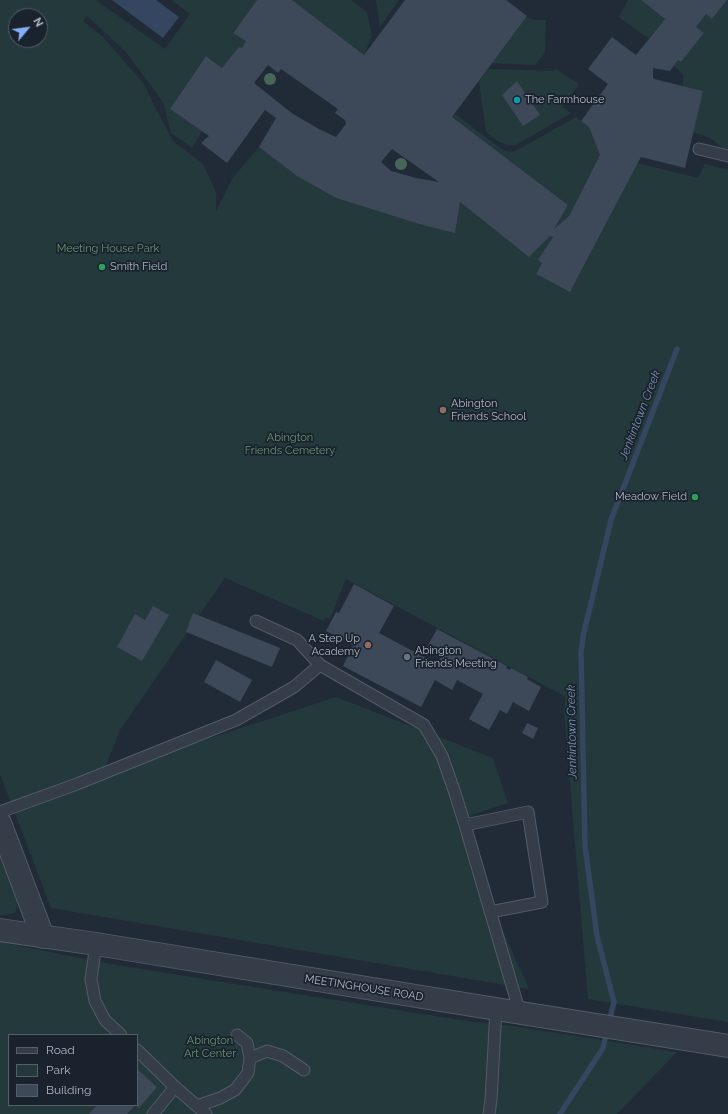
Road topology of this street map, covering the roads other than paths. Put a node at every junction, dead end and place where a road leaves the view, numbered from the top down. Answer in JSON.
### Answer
{"nodes":[{"id":1,"x":699,"y":150,"type":"dead end"},
{"id":2,"x":728,"y":156,"type":"edge"},
{"id":3,"x":256,"y":621,"type":"dead end"},
{"id":4,"x":320,"y":665,"type":"junction"},
{"id":5,"x":0,"y":812,"type":"edge"},
{"id":6,"x":0,"y":823,"type":"edge"},
{"id":7,"x":465,"y":825,"type":"junction"},
{"id":8,"x":490,"y":912,"type":"junction"},
{"id":9,"x":0,"y":930,"type":"edge"},
{"id":10,"x":43,"y":937,"type":"junction"},
{"id":11,"x":96,"y":944,"type":"junction"},
{"id":12,"x":496,"y":1009,"type":"junction"},
{"id":13,"x":531,"y":1015,"type":"junction"},
{"id":14,"x":120,"y":1034,"type":"edge"},
{"id":15,"x":237,"y":1035,"type":"dead end"},
{"id":16,"x":728,"y":1046,"type":"edge"},
{"id":17,"x":138,"y":1051,"type":"edge"},
{"id":18,"x":250,"y":1058,"type":"junction"},
{"id":19,"x":304,"y":1070,"type":"dead end"},
{"id":20,"x":175,"y":1087,"type":"junction"},
{"id":21,"x":197,"y":1106,"type":"junction"},
{"id":22,"x":152,"y":1114,"type":"edge"},
{"id":23,"x":206,"y":1114,"type":"edge"},
{"id":24,"x":489,"y":1114,"type":"edge"}],
"edges":[{"from":1,"to":2,"type":"lane"},
{"from":3,"to":4,"type":"lane"},
{"from":4,"to":5,"type":"lane"},
{"from":4,"to":7,"type":"lane"},
{"from":6,"to":10,"type":"street"},
{"from":7,"to":8,"type":"lane"},
{"from":7,"to":8,"type":"lane"},
{"from":8,"to":13,"type":"lane"},
{"from":9,"to":10,"type":"street","name":"MEETINGHOUSE ROAD"},
{"from":10,"to":11,"type":"street","name":"MEETINGHOUSE ROAD"},
{"from":11,"to":12,"type":"street","name":"MEETINGHOUSE ROAD"},
{"from":11,"to":14,"type":"lane"},
{"from":12,"to":13,"type":"street","name":"MEETINGHOUSE ROAD"},
{"from":12,"to":24,"type":"lane"},
{"from":13,"to":16,"type":"street","name":"MEETINGHOUSE ROAD"},
{"from":15,"to":18,"type":"lane"},
{"from":17,"to":20,"type":"lane"},
{"from":18,"to":19,"type":"lane"},
{"from":18,"to":21,"type":"lane"},
{"from":20,"to":21,"type":"lane"},
{"from":20,"to":22,"type":"lane"},
{"from":21,"to":23,"type":"lane"}]}
